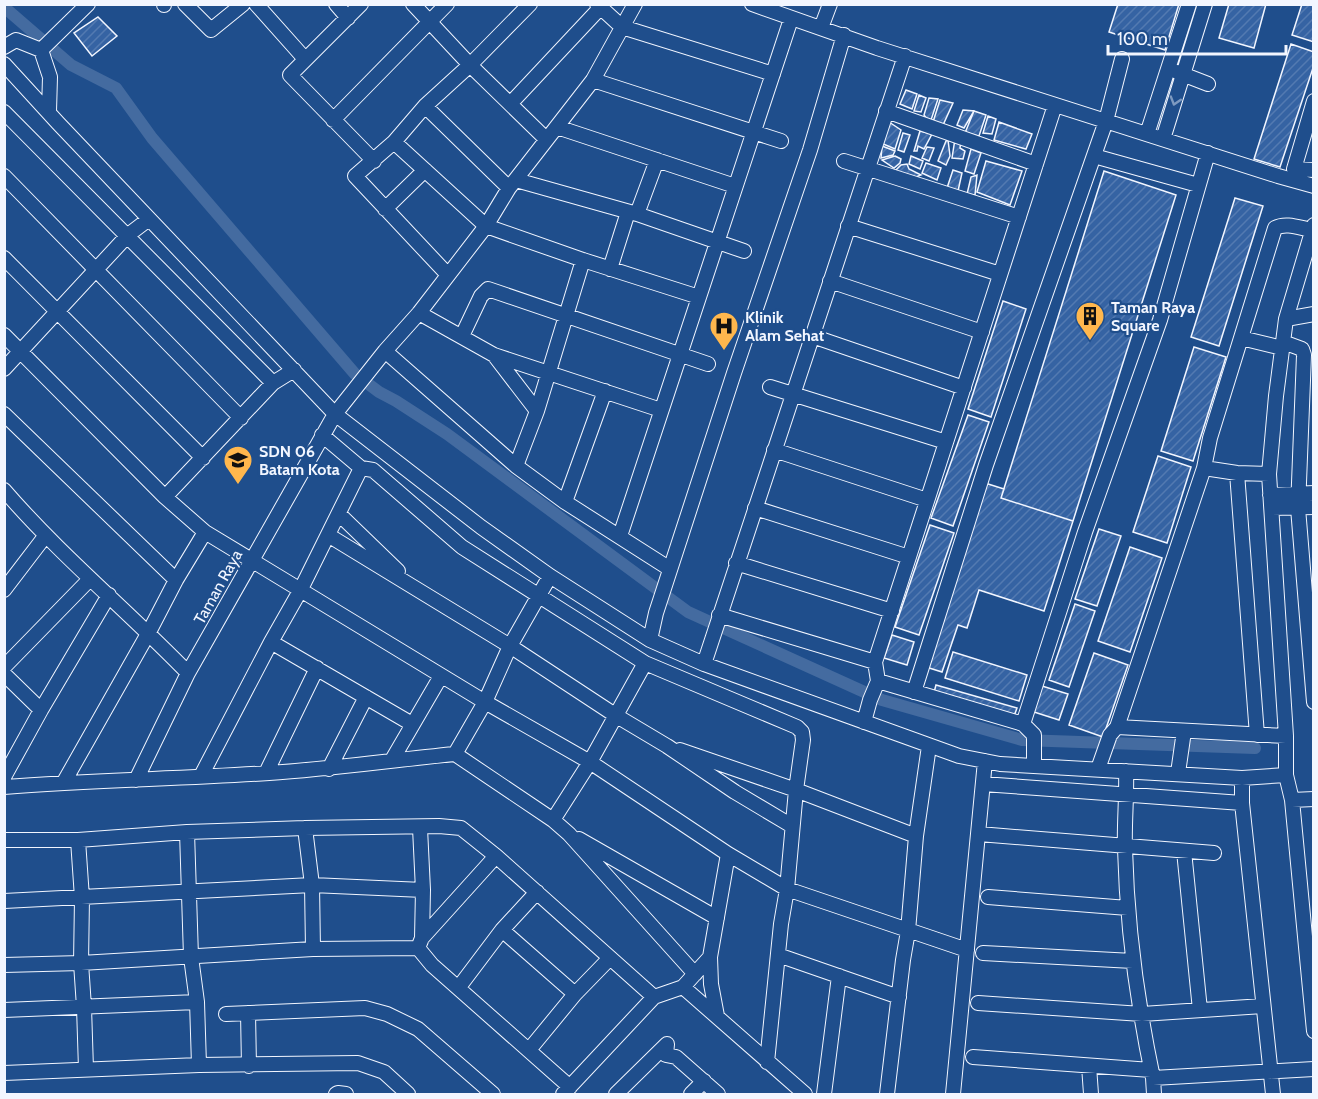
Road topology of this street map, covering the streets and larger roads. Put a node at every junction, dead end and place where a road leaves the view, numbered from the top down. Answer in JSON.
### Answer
{"nodes":[{"id":1,"x":185,"y":4,"type":"edge"},
{"id":2,"x":243,"y":4,"type":"edge"},
{"id":3,"x":256,"y":4,"type":"edge"},
{"id":4,"x":336,"y":4,"type":"edge"},
{"id":5,"x":361,"y":4,"type":"edge"},
{"id":6,"x":413,"y":4,"type":"edge"},
{"id":7,"x":447,"y":4,"type":"edge"},
{"id":8,"x":530,"y":4,"type":"edge"},
{"id":9,"x":635,"y":4,"type":"edge"},
{"id":10,"x":752,"y":4,"type":"edge"},
{"id":11,"x":830,"y":4,"type":"edge"},
{"id":12,"x":1189,"y":4,"type":"edge"},
{"id":13,"x":1205,"y":4,"type":"edge"},
{"id":14,"x":88,"y":5,"type":"edge"},
{"id":15,"x":599,"y":6,"type":"edge"},
{"id":16,"x":348,"y":18,"type":"junction"},
{"id":17,"x":791,"y":19,"type":"junction"},
{"id":18,"x":430,"y":22,"type":"junction"},
{"id":19,"x":622,"y":27,"type":"junction"},
{"id":20,"x":821,"y":28,"type":"junction"},
{"id":21,"x":844,"y":35,"type":"junction"},
{"id":22,"x":45,"y":46,"type":"junction"},
{"id":23,"x":4,"y":47,"type":"edge"},
{"id":24,"x":905,"y":56,"type":"junction"},
{"id":25,"x":304,"y":59,"type":"junction"},
{"id":26,"x":1122,"y":59,"type":"dead end"},
{"id":27,"x":4,"y":64,"type":"edge"},
{"id":28,"x":470,"y":65,"type":"junction"},
{"id":29,"x":1168,"y":69,"type":"junction"},
{"id":30,"x":773,"y":74,"type":"junction"},
{"id":31,"x":1183,"y":74,"type":"junction"},
{"id":32,"x":593,"y":80,"type":"junction"},
{"id":33,"x":1208,"y":84,"type":"dead end"},
{"id":34,"x":1314,"y":101,"type":"edge"},
{"id":35,"x":510,"y":104,"type":"junction"},
{"id":36,"x":1055,"y":105,"type":"junction"},
{"id":37,"x":425,"y":106,"type":"junction"},
{"id":38,"x":49,"y":111,"type":"junction"},
{"id":39,"x":886,"y":111,"type":"junction"},
{"id":40,"x":4,"y":112,"type":"edge"},
{"id":41,"x":333,"y":120,"type":"junction"},
{"id":42,"x":1106,"y":121,"type":"junction"},
{"id":43,"x":557,"y":127,"type":"junction"},
{"id":44,"x":753,"y":132,"type":"junction"},
{"id":45,"x":1147,"y":134,"type":"junction"},
{"id":46,"x":546,"y":139,"type":"junction"},
{"id":47,"x":1163,"y":139,"type":"junction"},
{"id":48,"x":781,"y":141,"type":"dead end"},
{"id":49,"x":394,"y":142,"type":"junction"},
{"id":50,"x":1208,"y":153,"type":"junction"},
{"id":51,"x":1094,"y":156,"type":"junction"},
{"id":52,"x":657,"y":159,"type":"junction"},
{"id":53,"x":374,"y":161,"type":"junction"},
{"id":54,"x":844,"y":161,"type":"dead end"},
{"id":55,"x":1036,"y":164,"type":"junction"},
{"id":56,"x":868,"y":168,"type":"junction"},
{"id":57,"x":425,"y":170,"type":"junction"},
{"id":58,"x":1314,"y":170,"type":"edge"},
{"id":59,"x":4,"y":176,"type":"edge"},
{"id":60,"x":513,"y":184,"type":"junction"},
{"id":61,"x":1198,"y":185,"type":"junction"},
{"id":62,"x":735,"y":186,"type":"junction"},
{"id":63,"x":1314,"y":186,"type":"edge"},
{"id":64,"x":385,"y":209,"type":"junction"},
{"id":65,"x":633,"y":213,"type":"junction"},
{"id":66,"x":1019,"y":217,"type":"junction"},
{"id":67,"x":149,"y":219,"type":"junction"},
{"id":68,"x":486,"y":226,"type":"junction"},
{"id":69,"x":848,"y":226,"type":"junction"},
{"id":70,"x":1313,"y":228,"type":"edge"},
{"id":71,"x":128,"y":235,"type":"junction"},
{"id":72,"x":717,"y":242,"type":"junction"},
{"id":73,"x":744,"y":251,"type":"dead end"},
{"id":74,"x":4,"y":258,"type":"edge"},
{"id":75,"x":583,"y":260,"type":"junction"},
{"id":76,"x":610,"y":269,"type":"junction"},
{"id":77,"x":95,"y":270,"type":"junction"},
{"id":78,"x":1000,"y":274,"type":"junction"},
{"id":79,"x":448,"y":275,"type":"junction"},
{"id":80,"x":830,"y":281,"type":"junction"},
{"id":81,"x":699,"y":297,"type":"junction"},
{"id":82,"x":57,"y":310,"type":"junction"},
{"id":83,"x":419,"y":313,"type":"junction"},
{"id":84,"x":1314,"y":314,"type":"edge"},
{"id":85,"x":566,"y":315,"type":"junction"},
{"id":86,"x":1286,"y":319,"type":"junction"},
{"id":87,"x":982,"y":332,"type":"junction"},
{"id":88,"x":4,"y":336,"type":"edge"},
{"id":89,"x":462,"y":336,"type":"junction"},
{"id":90,"x":812,"y":336,"type":"junction"},
{"id":91,"x":1241,"y":338,"type":"junction"},
{"id":92,"x":1282,"y":350,"type":"junction"},
{"id":93,"x":20,"y":351,"type":"junction"},
{"id":94,"x":385,"y":351,"type":"junction"},
{"id":95,"x":680,"y":354,"type":"junction"},
{"id":96,"x":494,"y":355,"type":"junction"},
{"id":97,"x":708,"y":364,"type":"dead end"},
{"id":98,"x":1304,"y":366,"type":"junction"},
{"id":99,"x":4,"y":369,"type":"edge"},
{"id":100,"x":294,"y":370,"type":"junction"},
{"id":101,"x":549,"y":373,"type":"junction"},
{"id":102,"x":273,"y":383,"type":"junction"},
{"id":103,"x":770,"y":387,"type":"dead end"},
{"id":104,"x":964,"y":388,"type":"junction"},
{"id":105,"x":605,"y":391,"type":"junction"},
{"id":106,"x":793,"y":394,"type":"junction"},
{"id":107,"x":661,"y":410,"type":"junction"},
{"id":108,"x":537,"y":411,"type":"junction"},
{"id":109,"x":4,"y":414,"type":"edge"},
{"id":110,"x":335,"y":414,"type":"junction"},
{"id":111,"x":241,"y":418,"type":"junction"},
{"id":112,"x":322,"y":435,"type":"junction"},
{"id":113,"x":946,"y":442,"type":"junction"},
{"id":114,"x":774,"y":450,"type":"junction"},
{"id":115,"x":202,"y":458,"type":"junction"},
{"id":116,"x":516,"y":466,"type":"junction"},
{"id":117,"x":361,"y":468,"type":"junction"},
{"id":118,"x":1204,"y":468,"type":"junction"},
{"id":119,"x":1237,"y":473,"type":"junction"},
{"id":120,"x":1269,"y":474,"type":"junction"},
{"id":121,"x":1298,"y":493,"type":"junction"},
{"id":122,"x":1314,"y":493,"type":"edge"},
{"id":123,"x":6,"y":497,"type":"edge"},
{"id":124,"x":165,"y":497,"type":"junction"},
{"id":125,"x":927,"y":501,"type":"junction"},
{"id":126,"x":565,"y":502,"type":"junction"},
{"id":127,"x":1271,"y":502,"type":"junction"},
{"id":128,"x":1314,"y":507,"type":"edge"},
{"id":129,"x":755,"y":508,"type":"junction"},
{"id":130,"x":1298,"y":508,"type":"junction"},
{"id":131,"x":339,"y":514,"type":"junction"},
{"id":132,"x":205,"y":532,"type":"junction"},
{"id":133,"x":46,"y":535,"type":"junction"},
{"id":134,"x":328,"y":535,"type":"junction"},
{"id":135,"x":620,"y":536,"type":"junction"},
{"id":136,"x":909,"y":557,"type":"junction"},
{"id":137,"x":251,"y":561,"type":"junction"},
{"id":138,"x":736,"y":563,"type":"junction"},
{"id":139,"x":670,"y":569,"type":"junction"},
{"id":140,"x":550,"y":576,"type":"junction"},
{"id":141,"x":90,"y":579,"type":"junction"},
{"id":142,"x":176,"y":580,"type":"junction"},
{"id":143,"x":417,"y":589,"type":"junction"},
{"id":144,"x":4,"y":590,"type":"edge"},
{"id":145,"x":300,"y":591,"type":"junction"},
{"id":146,"x":109,"y":595,"type":"junction"},
{"id":147,"x":538,"y":595,"type":"junction"},
{"id":148,"x":892,"y":611,"type":"junction"},
{"id":149,"x":718,"y":622,"type":"junction"},
{"id":150,"x":149,"y":632,"type":"junction"},
{"id":151,"x":650,"y":640,"type":"junction"},
{"id":152,"x":271,"y":642,"type":"junction"},
{"id":153,"x":510,"y":646,"type":"junction"},
{"id":154,"x":875,"y":662,"type":"junction"},
{"id":155,"x":645,"y":663,"type":"junction"},
{"id":156,"x":704,"y":664,"type":"junction"},
{"id":157,"x":4,"y":667,"type":"edge"},
{"id":158,"x":317,"y":668,"type":"junction"},
{"id":159,"x":188,"y":673,"type":"junction"},
{"id":160,"x":4,"y":674,"type":"edge"},
{"id":161,"x":441,"y":676,"type":"junction"},
{"id":162,"x":874,"y":690,"type":"junction"},
{"id":163,"x":914,"y":692,"type":"junction"},
{"id":164,"x":366,"y":697,"type":"junction"},
{"id":165,"x":485,"y":702,"type":"junction"},
{"id":166,"x":1314,"y":702,"type":"edge"},
{"id":167,"x":40,"y":710,"type":"junction"},
{"id":168,"x":615,"y":715,"type":"junction"},
{"id":169,"x":864,"y":722,"type":"junction"},
{"id":170,"x":412,"y":724,"type":"junction"},
{"id":171,"x":1023,"y":724,"type":"junction"},
{"id":172,"x":1114,"y":731,"type":"junction"},
{"id":173,"x":1184,"y":734,"type":"junction"},
{"id":174,"x":1257,"y":735,"type":"junction"},
{"id":175,"x":1286,"y":736,"type":"junction"},
{"id":176,"x":667,"y":746,"type":"junction"},
{"id":177,"x":928,"y":746,"type":"junction"},
{"id":178,"x":9,"y":752,"type":"edge"},
{"id":179,"x":454,"y":754,"type":"junction"},
{"id":180,"x":392,"y":760,"type":"junction"},
{"id":181,"x":985,"y":761,"type":"junction"},
{"id":182,"x":590,"y":762,"type":"junction"},
{"id":183,"x":1034,"y":765,"type":"junction"},
{"id":184,"x":329,"y":769,"type":"junction"},
{"id":185,"x":1098,"y":769,"type":"junction"},
{"id":186,"x":1126,"y":771,"type":"junction"},
{"id":187,"x":1178,"y":773,"type":"junction"},
{"id":188,"x":266,"y":774,"type":"junction"},
{"id":189,"x":1286,"y":775,"type":"junction"},
{"id":190,"x":201,"y":776,"type":"junction"},
{"id":191,"x":4,"y":777,"type":"edge"},
{"id":192,"x":1242,"y":778,"type":"junction"},
{"id":193,"x":136,"y":780,"type":"junction"},
{"id":194,"x":64,"y":782,"type":"junction"},
{"id":195,"x":983,"y":784,"type":"junction"},
{"id":196,"x":4,"y":787,"type":"edge"},
{"id":197,"x":796,"y":790,"type":"junction"},
{"id":198,"x":1127,"y":795,"type":"junction"},
{"id":199,"x":1314,"y":799,"type":"edge"},
{"id":200,"x":1292,"y":800,"type":"junction"},
{"id":201,"x":1242,"y":803,"type":"junction"},
{"id":202,"x":553,"y":820,"type":"junction"},
{"id":203,"x":792,"y":826,"type":"junction"},
{"id":204,"x":305,"y":828,"type":"junction"},
{"id":205,"x":420,"y":828,"type":"junction"},
{"id":206,"x":187,"y":832,"type":"junction"},
{"id":207,"x":569,"y":834,"type":"junction"},
{"id":208,"x":979,"y":834,"type":"junction"},
{"id":209,"x":916,"y":836,"type":"junction"},
{"id":210,"x":4,"y":840,"type":"edge"},
{"id":211,"x":78,"y":840,"type":"junction"},
{"id":212,"x":1125,"y":846,"type":"junction"},
{"id":213,"x":1184,"y":851,"type":"junction"},
{"id":214,"x":1214,"y":853,"type":"dead end"},
{"id":215,"x":728,"y":854,"type":"junction"},
{"id":216,"x":496,"y":856,"type":"junction"},
{"id":217,"x":312,"y":885,"type":"junction"},
{"id":218,"x":787,"y":889,"type":"junction"},
{"id":219,"x":423,"y":890,"type":"junction"},
{"id":220,"x":190,"y":891,"type":"junction"},
{"id":221,"x":537,"y":892,"type":"junction"},
{"id":222,"x":988,"y":897,"type":"dead end"},
{"id":223,"x":82,"y":898,"type":"junction"},
{"id":224,"x":4,"y":901,"type":"edge"},
{"id":225,"x":1128,"y":908,"type":"junction"},
{"id":226,"x":717,"y":918,"type":"junction"},
{"id":227,"x":502,"y":930,"type":"junction"},
{"id":228,"x":908,"y":931,"type":"junction"},
{"id":229,"x":420,"y":943,"type":"junction"},
{"id":230,"x":313,"y":949,"type":"junction"},
{"id":231,"x":967,"y":950,"type":"junction"},
{"id":232,"x":983,"y":953,"type":"dead end"},
{"id":233,"x":778,"y":955,"type":"junction"},
{"id":234,"x":190,"y":957,"type":"junction"},
{"id":235,"x":710,"y":957,"type":"junction"},
{"id":236,"x":610,"y":958,"type":"junction"},
{"id":237,"x":1133,"y":961,"type":"junction"},
{"id":238,"x":81,"y":963,"type":"junction"},
{"id":239,"x":4,"y":965,"type":"edge"},
{"id":240,"x":695,"y":974,"type":"junction"},
{"id":241,"x":839,"y":976,"type":"junction"},
{"id":242,"x":459,"y":987,"type":"junction"},
{"id":243,"x":683,"y":987,"type":"junction"},
{"id":244,"x":575,"y":994,"type":"junction"},
{"id":245,"x":654,"y":997,"type":"junction"},
{"id":246,"x":899,"y":998,"type":"junction"},
{"id":247,"x":197,"y":1002,"type":"junction"},
{"id":248,"x":978,"y":1003,"type":"dead end"},
{"id":249,"x":1263,"y":1006,"type":"junction"},
{"id":250,"x":84,"y":1007,"type":"junction"},
{"id":251,"x":4,"y":1010,"type":"edge"},
{"id":252,"x":1200,"y":1010,"type":"junction"},
{"id":253,"x":248,"y":1013,"type":"junction"},
{"id":254,"x":226,"y":1014,"type":"dead end"},
{"id":255,"x":1142,"y":1014,"type":"junction"},
{"id":256,"x":717,"y":1016,"type":"junction"},
{"id":257,"x":1314,"y":1031,"type":"edge"},
{"id":258,"x":529,"y":1050,"type":"junction"},
{"id":259,"x":974,"y":1057,"type":"dead end"},
{"id":260,"x":767,"y":1062,"type":"junction"},
{"id":261,"x":200,"y":1065,"type":"junction"},
{"id":262,"x":249,"y":1066,"type":"junction"},
{"id":263,"x":1089,"y":1066,"type":"junction"},
{"id":264,"x":86,"y":1069,"type":"junction"},
{"id":265,"x":1314,"y":1069,"type":"edge"},
{"id":266,"x":1271,"y":1071,"type":"junction"},
{"id":267,"x":4,"y":1073,"type":"edge"},
{"id":268,"x":1152,"y":1074,"type":"junction"},
{"id":269,"x":704,"y":1082,"type":"junction"},
{"id":270,"x":567,"y":1091,"type":"edge"},
{"id":271,"x":336,"y":1095,"type":"edge"},
{"id":272,"x":346,"y":1095,"type":"edge"},
{"id":273,"x":408,"y":1095,"type":"edge"},
{"id":274,"x":493,"y":1095,"type":"edge"},
{"id":275,"x":616,"y":1095,"type":"edge"},
{"id":276,"x":692,"y":1095,"type":"edge"},
{"id":277,"x":718,"y":1095,"type":"edge"},
{"id":278,"x":805,"y":1095,"type":"edge"},
{"id":279,"x":824,"y":1095,"type":"edge"},
{"id":280,"x":887,"y":1095,"type":"edge"},
{"id":281,"x":953,"y":1095,"type":"edge"},
{"id":282,"x":1091,"y":1095,"type":"edge"},
{"id":283,"x":1154,"y":1095,"type":"edge"},
{"id":284,"x":1273,"y":1095,"type":"edge"}],
"edges":[{"from":1,"to":2,"type":"street"},
{"from":3,"to":25,"type":"street"},
{"from":4,"to":16,"type":"street"},
{"from":5,"to":16,"type":"street"},
{"from":6,"to":18,"type":"street"},
{"from":7,"to":18,"type":"street"},
{"from":8,"to":28,"type":"street"},
{"from":9,"to":19,"type":"street","name":"Taman Raya"},
{"from":10,"to":17,"type":"street"},
{"from":11,"to":20,"type":"street"},
{"from":12,"to":29,"type":"street"},
{"from":13,"to":31,"type":"street"},
{"from":14,"to":22,"type":"street"},
{"from":15,"to":19,"type":"street"},
{"from":15,"to":35,"type":"street"},
{"from":16,"to":25,"type":"street"},
{"from":17,"to":20,"type":"street"},
{"from":17,"to":30,"type":"street"},
{"from":18,"to":28,"type":"street"},
{"from":18,"to":41,"type":"street"},
{"from":19,"to":30,"type":"street"},
{"from":19,"to":32,"type":"street","name":"Taman Raya"},
{"from":20,"to":21,"type":"street"},
{"from":21,"to":24,"type":"street"},
{"from":21,"to":139,"type":"street"},
{"from":22,"to":23,"type":"street"},
{"from":22,"to":38,"type":"street"},
{"from":24,"to":36,"type":"street"},
{"from":24,"to":39,"type":"street"},
{"from":25,"to":41,"type":"street"},
{"from":26,"to":42,"type":"street"},
{"from":27,"to":38,"type":"street"},
{"from":28,"to":35,"type":"street"},
{"from":28,"to":37,"type":"street"},
{"from":29,"to":31,"type":"street"},
{"from":29,"to":45,"type":"street"},
{"from":30,"to":44,"type":"street"},
{"from":31,"to":33,"type":"street"},
{"from":31,"to":47,"type":"street","one_way":true},
{"from":32,"to":43,"type":"street","name":"Taman Raya"},
{"from":32,"to":44,"type":"street"},
{"from":34,"to":58,"type":"street"},
{"from":35,"to":46,"type":"street"},
{"from":36,"to":42,"type":"street"},
{"from":36,"to":55,"type":"street"},
{"from":37,"to":49,"type":"street"},
{"from":37,"to":60,"type":"street"},
{"from":38,"to":67,"type":"street"},
{"from":39,"to":55,"type":"street"},
{"from":39,"to":56,"type":"street"},
{"from":40,"to":71,"type":"street"},
{"from":41,"to":53,"type":"street"},
{"from":42,"to":45,"type":"street"},
{"from":42,"to":51,"type":"street"},
{"from":43,"to":46,"type":"street","name":"Taman Raya"},
{"from":43,"to":52,"type":"street"},
{"from":44,"to":48,"type":"street"},
{"from":44,"to":62,"type":"street"},
{"from":45,"to":47,"type":"street"},
{"from":46,"to":60,"type":"street","name":"Taman Raya"},
{"from":47,"to":50,"type":"street"},
{"from":49,"to":53,"type":"street"},
{"from":49,"to":57,"type":"street"},
{"from":50,"to":61,"type":"street"},
{"from":50,"to":63,"type":"street"},
{"from":51,"to":61,"type":"street"},
{"from":51,"to":163,"type":"street"},
{"from":52,"to":62,"type":"street"},
{"from":52,"to":65,"type":"street"},
{"from":53,"to":64,"type":"street"},
{"from":54,"to":56,"type":"street"},
{"from":55,"to":66,"type":"street"},
{"from":56,"to":66,"type":"street"},
{"from":56,"to":69,"type":"street"},
{"from":57,"to":64,"type":"street"},
{"from":57,"to":68,"type":"street"},
{"from":59,"to":77,"type":"street"},
{"from":60,"to":65,"type":"street"},
{"from":60,"to":68,"type":"street","name":"Taman Raya"},
{"from":61,"to":171,"type":"street"},
{"from":62,"to":72,"type":"street"},
{"from":64,"to":79,"type":"street"},
{"from":65,"to":72,"type":"street"},
{"from":65,"to":76,"type":"street"},
{"from":66,"to":78,"type":"street"},
{"from":67,"to":71,"type":"street"},
{"from":67,"to":100,"type":"street"},
{"from":68,"to":75,"type":"street"},
{"from":68,"to":79,"type":"street","name":"Taman Raya"},
{"from":69,"to":78,"type":"street"},
{"from":69,"to":80,"type":"street"},
{"from":70,"to":86,"type":"street"},
{"from":70,"to":91,"type":"street"},
{"from":71,"to":77,"type":"street"},
{"from":71,"to":102,"type":"street"},
{"from":72,"to":73,"type":"street"},
{"from":72,"to":81,"type":"street"},
{"from":74,"to":82,"type":"street"},
{"from":75,"to":76,"type":"street"},
{"from":75,"to":85,"type":"street"},
{"from":76,"to":81,"type":"street"},
{"from":77,"to":82,"type":"street"},
{"from":77,"to":111,"type":"street"},
{"from":78,"to":87,"type":"street"},
{"from":79,"to":83,"type":"street","name":"Taman Raya"},
{"from":80,"to":87,"type":"street"},
{"from":80,"to":90,"type":"street"},
{"from":81,"to":95,"type":"street"},
{"from":82,"to":93,"type":"street"},
{"from":82,"to":115,"type":"street"},
{"from":83,"to":89,"type":"street"},
{"from":83,"to":94,"type":"street","name":"Taman Raya"},
{"from":84,"to":86,"type":"street"},
{"from":85,"to":89,"type":"street"},
{"from":85,"to":95,"type":"street"},
{"from":85,"to":101,"type":"street"},
{"from":86,"to":92,"type":"street"},
{"from":87,"to":104,"type":"street"},
{"from":88,"to":93,"type":"street"},
{"from":89,"to":96,"type":"street"},
{"from":90,"to":104,"type":"street"},
{"from":90,"to":106,"type":"street"},
{"from":91,"to":92,"type":"street"},
{"from":91,"to":118,"type":"street"},
{"from":92,"to":98,"type":"street"},
{"from":92,"to":98,"type":"street"},
{"from":92,"to":120,"type":"street"},
{"from":93,"to":99,"type":"street"},
{"from":93,"to":124,"type":"street"},
{"from":94,"to":110,"type":"street","name":"Taman Raya"},
{"from":94,"to":116,"type":"street"},
{"from":95,"to":97,"type":"street"},
{"from":95,"to":107,"type":"street"},
{"from":96,"to":101,"type":"street"},
{"from":96,"to":108,"type":"street"},
{"from":98,"to":121,"type":"street"},
{"from":100,"to":102,"type":"street"},
{"from":100,"to":110,"type":"street"},
{"from":101,"to":105,"type":"street"},
{"from":101,"to":108,"type":"street"},
{"from":102,"to":111,"type":"street"},
{"from":103,"to":106,"type":"street"},
{"from":104,"to":113,"type":"street"},
{"from":105,"to":107,"type":"street"},
{"from":105,"to":126,"type":"street"},
{"from":106,"to":113,"type":"street"},
{"from":106,"to":114,"type":"street"},
{"from":107,"to":135,"type":"street"},
{"from":108,"to":116,"type":"street"},
{"from":109,"to":142,"type":"street"},
{"from":110,"to":112,"type":"street","name":"Taman Raya"},
{"from":110,"to":140,"type":"street"},
{"from":111,"to":115,"type":"street"},
{"from":112,"to":117,"type":"street"},
{"from":112,"to":137,"type":"street","name":"Taman Raya"},
{"from":113,"to":125,"type":"street"},
{"from":114,"to":125,"type":"street"},
{"from":114,"to":129,"type":"street"},
{"from":115,"to":124,"type":"street"},
{"from":116,"to":126,"type":"street"},
{"from":117,"to":131,"type":"street"},
{"from":117,"to":147,"type":"street"},
{"from":118,"to":119,"type":"street"},
{"from":118,"to":172,"type":"street"},
{"from":119,"to":120,"type":"street"},
{"from":119,"to":174,"type":"street"},
{"from":120,"to":127,"type":"street"},
{"from":121,"to":122,"type":"street"},
{"from":121,"to":127,"type":"street"},
{"from":121,"to":130,"type":"street"},
{"from":123,"to":133,"type":"street"},
{"from":124,"to":132,"type":"street"},
{"from":125,"to":136,"type":"street"},
{"from":126,"to":135,"type":"street"},
{"from":127,"to":130,"type":"street"},
{"from":127,"to":175,"type":"street"},
{"from":128,"to":130,"type":"street"},
{"from":129,"to":136,"type":"street"},
{"from":129,"to":138,"type":"street"},
{"from":130,"to":166,"type":"street"},
{"from":131,"to":134,"type":"street"},
{"from":131,"to":143,"type":"street"},
{"from":132,"to":137,"type":"street"},
{"from":132,"to":142,"type":"street"},
{"from":133,"to":141,"type":"street"},
{"from":133,"to":144,"type":"street"},
{"from":134,"to":143,"type":"street"},
{"from":134,"to":145,"type":"street"},
{"from":135,"to":139,"type":"street"},
{"from":136,"to":148,"type":"street"},
{"from":137,"to":145,"type":"street"},
{"from":137,"to":159,"type":"street","name":"Taman Raya"},
{"from":138,"to":148,"type":"street"},
{"from":138,"to":149,"type":"street"},
{"from":139,"to":151,"type":"street"},
{"from":140,"to":147,"type":"street"},
{"from":140,"to":151,"type":"street"},
{"from":141,"to":146,"type":"street"},
{"from":141,"to":157,"type":"street"},
{"from":142,"to":150,"type":"street"},
{"from":143,"to":153,"type":"street"},
{"from":145,"to":152,"type":"street"},
{"from":145,"to":161,"type":"street"},
{"from":146,"to":150,"type":"street"},
{"from":146,"to":167,"type":"street"},
{"from":147,"to":153,"type":"street"},
{"from":147,"to":155,"type":"street"},
{"from":148,"to":154,"type":"street"},
{"from":149,"to":154,"type":"street"},
{"from":149,"to":156,"type":"street"},
{"from":150,"to":159,"type":"street"},
{"from":150,"to":194,"type":"street"},
{"from":151,"to":156,"type":"street"},
{"from":152,"to":158,"type":"street"},
{"from":152,"to":190,"type":"street"},
{"from":153,"to":165,"type":"street"},
{"from":153,"to":168,"type":"street"},
{"from":154,"to":162,"type":"street"},
{"from":155,"to":168,"type":"street"},
{"from":155,"to":197,"type":"street"},
{"from":156,"to":169,"type":"street"},
{"from":158,"to":164,"type":"street"},
{"from":158,"to":188,"type":"street"},
{"from":159,"to":193,"type":"street","name":"Taman Raya"},
{"from":160,"to":167,"type":"street"},
{"from":161,"to":165,"type":"street"},
{"from":161,"to":170,"type":"street"},
{"from":162,"to":163,"type":"street"},
{"from":162,"to":169,"type":"street"},
{"from":163,"to":171,"type":"street"},
{"from":164,"to":170,"type":"street"},
{"from":164,"to":184,"type":"street"},
{"from":165,"to":179,"type":"street"},
{"from":165,"to":182,"type":"street"},
{"from":167,"to":178,"type":"street"},
{"from":168,"to":176,"type":"street"},
{"from":168,"to":182,"type":"street"},
{"from":169,"to":177,"type":"street"},
{"from":170,"to":180,"type":"street"},
{"from":171,"to":183,"type":"street"},
{"from":172,"to":173,"type":"street"},
{"from":172,"to":185,"type":"street"},
{"from":173,"to":174,"type":"street"},
{"from":173,"to":187,"type":"street"},
{"from":174,"to":175,"type":"street"},
{"from":175,"to":189,"type":"street"},
{"from":176,"to":197,"type":"street"},
{"from":176,"to":203,"type":"street"},
{"from":177,"to":181,"type":"street"},
{"from":177,"to":209,"type":"street"},
{"from":178,"to":191,"type":"street"},
{"from":179,"to":180,"type":"street"},
{"from":179,"to":202,"type":"street"},
{"from":180,"to":184,"type":"street"},
{"from":181,"to":183,"type":"street"},
{"from":181,"to":195,"type":"street"},
{"from":182,"to":202,"type":"street"},
{"from":182,"to":215,"type":"street"},
{"from":183,"to":185,"type":"street"},
{"from":184,"to":188,"type":"street"},
{"from":185,"to":186,"type":"street"},
{"from":186,"to":187,"type":"street"},
{"from":186,"to":198,"type":"street"},
{"from":187,"to":192,"type":"street"},
{"from":188,"to":190,"type":"street"},
{"from":189,"to":192,"type":"street"},
{"from":189,"to":200,"type":"street"},
{"from":190,"to":193,"type":"street"},
{"from":192,"to":201,"type":"street"},
{"from":193,"to":194,"type":"street"},
{"from":194,"to":196,"type":"street"},
{"from":195,"to":198,"type":"street"},
{"from":195,"to":208,"type":"street"},
{"from":197,"to":203,"type":"street"},
{"from":197,"to":209,"type":"street"},
{"from":198,"to":201,"type":"street"},
{"from":198,"to":212,"type":"street"},
{"from":199,"to":200,"type":"street"},
{"from":200,"to":257,"type":"street"},
{"from":201,"to":249,"type":"street"},
{"from":202,"to":207,"type":"street"},
{"from":203,"to":218,"type":"street"},
{"from":204,"to":205,"type":"street"},
{"from":204,"to":206,"type":"street"},
{"from":204,"to":217,"type":"street"},
{"from":205,"to":216,"type":"street"},
{"from":205,"to":219,"type":"street"},
{"from":206,"to":211,"type":"street"},
{"from":206,"to":220,"type":"street"},
{"from":207,"to":226,"type":"street"},
{"from":207,"to":240,"type":"street"},
{"from":208,"to":212,"type":"street"},
{"from":208,"to":231,"type":"street"},
{"from":209,"to":228,"type":"street"},
{"from":210,"to":211,"type":"street"},
{"from":211,"to":223,"type":"street"},
{"from":212,"to":213,"type":"street"},
{"from":212,"to":225,"type":"street"},
{"from":213,"to":214,"type":"street"},
{"from":213,"to":252,"type":"street"},
{"from":215,"to":218,"type":"street"},
{"from":215,"to":226,"type":"street"},
{"from":216,"to":221,"type":"street"},
{"from":216,"to":229,"type":"street"},
{"from":217,"to":219,"type":"street"},
{"from":217,"to":220,"type":"street"},
{"from":217,"to":230,"type":"street"},
{"from":218,"to":228,"type":"street"},
{"from":218,"to":233,"type":"street"},
{"from":219,"to":229,"type":"street"},
{"from":220,"to":223,"type":"street"},
{"from":220,"to":234,"type":"street"},
{"from":221,"to":227,"type":"street"},
{"from":221,"to":236,"type":"street"},
{"from":222,"to":225,"type":"street"},
{"from":223,"to":224,"type":"street"},
{"from":223,"to":238,"type":"street"},
{"from":225,"to":237,"type":"street"},
{"from":226,"to":235,"type":"street"},
{"from":227,"to":242,"type":"street"},
{"from":227,"to":244,"type":"street"},
{"from":228,"to":231,"type":"street"},
{"from":228,"to":246,"type":"street"},
{"from":229,"to":230,"type":"street"},
{"from":229,"to":242,"type":"street"},
{"from":230,"to":234,"type":"street"},
{"from":231,"to":281,"type":"street"},
{"from":232,"to":237,"type":"street"},
{"from":233,"to":241,"type":"street"},
{"from":233,"to":260,"type":"street"},
{"from":234,"to":238,"type":"street"},
{"from":234,"to":247,"type":"street"},
{"from":235,"to":240,"type":"street"},
{"from":235,"to":256,"type":"street"},
{"from":236,"to":244,"type":"street"},
{"from":236,"to":245,"type":"street"},
{"from":237,"to":255,"type":"street"},
{"from":238,"to":239,"type":"street"},
{"from":238,"to":250,"type":"street"},
{"from":240,"to":243,"type":"street"},
{"from":241,"to":246,"type":"street"},
{"from":241,"to":279,"type":"street"},
{"from":242,"to":258,"type":"street"},
{"from":243,"to":245,"type":"street"},
{"from":243,"to":256,"type":"street"},
{"from":244,"to":258,"type":"street"},
{"from":245,"to":270,"type":"street"},
{"from":246,"to":280,"type":"street"},
{"from":247,"to":250,"type":"street"},
{"from":247,"to":261,"type":"street"},
{"from":248,"to":255,"type":"street"},
{"from":249,"to":252,"type":"street"},
{"from":249,"to":266,"type":"street"},
{"from":250,"to":251,"type":"street"},
{"from":250,"to":264,"type":"street"},
{"from":252,"to":255,"type":"street"},
{"from":253,"to":254,"type":"street"},
{"from":253,"to":262,"type":"street"},
{"from":253,"to":274,"type":"street"},
{"from":255,"to":268,"type":"street"},
{"from":256,"to":260,"type":"street"},
{"from":258,"to":270,"type":"street"},
{"from":259,"to":263,"type":"street"},
{"from":260,"to":278,"type":"street"},
{"from":261,"to":262,"type":"street"},
{"from":261,"to":264,"type":"street"},
{"from":262,"to":273,"type":"street"},
{"from":263,"to":268,"type":"street"},
{"from":263,"to":282,"type":"street"},
{"from":264,"to":267,"type":"street"},
{"from":265,"to":266,"type":"street"},
{"from":266,"to":268,"type":"street"},
{"from":266,"to":284,"type":"street"},
{"from":268,"to":283,"type":"street"},
{"from":269,"to":275,"type":"street"},
{"from":269,"to":276,"type":"street"},
{"from":269,"to":277,"type":"street"},
{"from":271,"to":272,"type":"street"}]}
